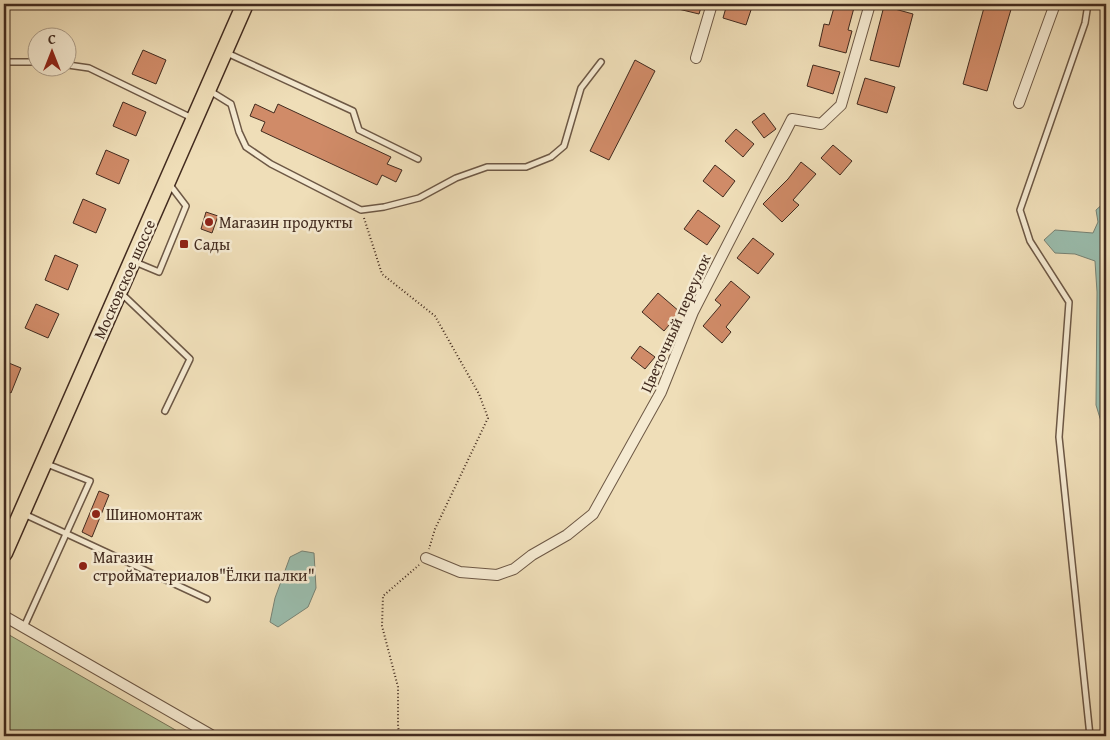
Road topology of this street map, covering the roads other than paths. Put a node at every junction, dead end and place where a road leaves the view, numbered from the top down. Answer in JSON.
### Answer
{"nodes":[{"id":1,"x":245,"y":4,"type":"edge"},
{"id":2,"x":712,"y":4,"type":"edge"},
{"id":3,"x":870,"y":4,"type":"edge"},
{"id":4,"x":1055,"y":4,"type":"edge"},
{"id":5,"x":1088,"y":4,"type":"edge"},
{"id":6,"x":224,"y":51,"type":"junction"},
{"id":7,"x":696,"y":58,"type":"dead end"},
{"id":8,"x":4,"y":62,"type":"edge"},
{"id":9,"x":28,"y":62,"type":"edge"},
{"id":10,"x":601,"y":62,"type":"dead end"},
{"id":11,"x":78,"y":66,"type":"edge"},
{"id":12,"x":208,"y":89,"type":"junction"},
{"id":13,"x":1020,"y":103,"type":"dead end"},
{"id":14,"x":195,"y":119,"type":"junction"},
{"id":15,"x":418,"y":159,"type":"dead end"},
{"id":16,"x":167,"y":181,"type":"junction"},
{"id":17,"x":132,"y":261,"type":"junction"},
{"id":18,"x":119,"y":291,"type":"junction"},
{"id":19,"x":165,"y":411,"type":"dead end"},
{"id":20,"x":44,"y":463,"type":"junction"},
{"id":21,"x":21,"y":513,"type":"junction"},
{"id":22,"x":66,"y":533,"type":"junction"},
{"id":23,"x":4,"y":553,"type":"edge"},
{"id":24,"x":426,"y":558,"type":"road end"},
{"id":25,"x":207,"y":599,"type":"dead end"},
{"id":26,"x":4,"y":616,"type":"edge"},
{"id":27,"x":24,"y":627,"type":"junction"},
{"id":28,"x":213,"y":736,"type":"edge"},
{"id":29,"x":1090,"y":736,"type":"edge"}],
"edges":[{"from":1,"to":6,"type":"main road","name":"Московское шоссе"},
{"from":2,"to":7,"type":"street"},
{"from":3,"to":24,"type":"street","name":"Цветочный переулок"},
{"from":4,"to":13,"type":"street"},
{"from":5,"to":29,"type":"lane"},
{"from":6,"to":12,"type":"main road","name":"Московское шоссе"},
{"from":6,"to":15,"type":"lane"},
{"from":8,"to":9,"type":"lane"},
{"from":10,"to":12,"type":"lane"},
{"from":11,"to":14,"type":"lane"},
{"from":12,"to":14,"type":"main road","name":"Московское шоссе"},
{"from":14,"to":16,"type":"main road","name":"Московское шоссе"},
{"from":16,"to":17,"type":"main road","name":"Московское шоссе"},
{"from":16,"to":17,"type":"lane"},
{"from":17,"to":18,"type":"main road","name":"Московское шоссе"},
{"from":18,"to":19,"type":"lane"},
{"from":18,"to":20,"type":"main road","name":"Московское шоссе"},
{"from":20,"to":21,"type":"main road","name":"Московское шоссе"},
{"from":20,"to":22,"type":"lane"},
{"from":21,"to":22,"type":"lane"},
{"from":21,"to":23,"type":"main road","name":"Московское шоссе"},
{"from":22,"to":25,"type":"lane"},
{"from":22,"to":27,"type":"lane"},
{"from":26,"to":27,"type":"street"},
{"from":27,"to":28,"type":"street"}]}
